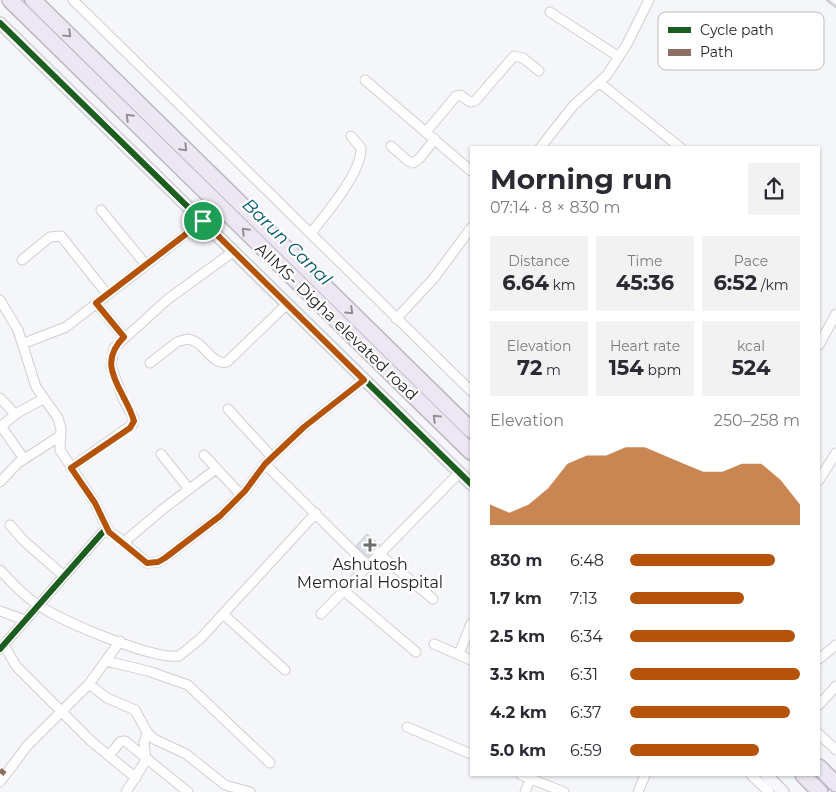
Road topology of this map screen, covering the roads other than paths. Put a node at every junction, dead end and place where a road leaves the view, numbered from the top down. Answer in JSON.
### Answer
{"nodes":[{"id":1,"x":10,"y":0,"type":"edge"},
{"id":2,"x":33,"y":0,"type":"edge"},
{"id":3,"x":73,"y":0,"type":"edge"},
{"id":4,"x":650,"y":0,"type":"edge"},
{"id":5,"x":550,"y":12,"type":"dead end"},
{"id":6,"x":0,"y":24,"type":"edge"},
{"id":7,"x":618,"y":58,"type":"junction"},
{"id":8,"x":539,"y":72,"type":"dead end"},
{"id":9,"x":365,"y":80,"type":"dead end"},
{"id":10,"x":600,"y":83,"type":"junction"},
{"id":11,"x":426,"y":132,"type":"junction"},
{"id":12,"x":351,"y":136,"type":"dead end"},
{"id":13,"x":435,"y":139,"type":"junction"},
{"id":14,"x":391,"y":146,"type":"dead end"},
{"id":15,"x":542,"y":146,"type":"edge"},
{"id":16,"x":679,"y":146,"type":"edge"},
{"id":17,"x":470,"y":170,"type":"edge"},
{"id":18,"x":101,"y":210,"type":"dead end"},
{"id":19,"x":203,"y":221,"type":"junction"},
{"id":20,"x":470,"y":229,"type":"edge"},
{"id":21,"x":311,"y":233,"type":"junction"},
{"id":22,"x":234,"y":251,"type":"junction"},
{"id":23,"x":22,"y":260,"type":"dead end"},
{"id":24,"x":146,"y":264,"type":"junction"},
{"id":25,"x":107,"y":294,"type":"junction"},
{"id":26,"x":0,"y":300,"type":"edge"},
{"id":27,"x":96,"y":303,"type":"junction"},
{"id":28,"x":287,"y":304,"type":"junction"},
{"id":29,"x":836,"y":314,"type":"edge"},
{"id":30,"x":396,"y":319,"type":"junction"},
{"id":31,"x":124,"y":337,"type":"junction"},
{"id":32,"x":820,"y":343,"type":"edge"},
{"id":33,"x":22,"y":344,"type":"junction"},
{"id":34,"x":150,"y":363,"type":"dead end"},
{"id":35,"x":364,"y":380,"type":"junction"},
{"id":36,"x":470,"y":390,"type":"edge"},
{"id":37,"x":0,"y":398,"type":"edge"},
{"id":38,"x":43,"y":399,"type":"junction"},
{"id":39,"x":228,"y":409,"type":"dead end"},
{"id":40,"x":15,"y":414,"type":"junction"},
{"id":41,"x":470,"y":429,"type":"edge"},
{"id":42,"x":60,"y":436,"type":"junction"},
{"id":43,"x":470,"y":451,"type":"edge"},
{"id":44,"x":836,"y":453,"type":"edge"},
{"id":45,"x":160,"y":454,"type":"dead end"},
{"id":46,"x":204,"y":455,"type":"dead end"},
{"id":47,"x":272,"y":457,"type":"junction"},
{"id":48,"x":24,"y":459,"type":"junction"},
{"id":49,"x":265,"y":464,"type":"junction"},
{"id":50,"x":71,"y":468,"type":"junction"},
{"id":51,"x":216,"y":469,"type":"junction"},
{"id":52,"x":460,"y":472,"type":"junction"},
{"id":53,"x":820,"y":478,"type":"edge"},
{"id":54,"x":0,"y":482,"type":"edge"},
{"id":55,"x":470,"y":482,"type":"edge"},
{"id":56,"x":189,"y":489,"type":"junction"},
{"id":57,"x":241,"y":495,"type":"junction"},
{"id":58,"x":316,"y":513,"type":"junction"},
{"id":59,"x":10,"y":525,"type":"dead end"},
{"id":60,"x":109,"y":532,"type":"junction"},
{"id":61,"x":123,"y":543,"type":"junction"},
{"id":62,"x":378,"y":553,"type":"junction"},
{"id":63,"x":367,"y":565,"type":"junction"},
{"id":64,"x":0,"y":570,"type":"edge"},
{"id":65,"x":64,"y":576,"type":"junction"},
{"id":66,"x":343,"y":590,"type":"junction"},
{"id":67,"x":433,"y":599,"type":"dead end"},
{"id":68,"x":38,"y":606,"type":"junction"},
{"id":69,"x":0,"y":611,"type":"edge"},
{"id":70,"x":223,"y":614,"type":"junction"},
{"id":71,"x":321,"y":614,"type":"dead end"},
{"id":72,"x":25,"y":620,"type":"junction"},
{"id":73,"x":470,"y":626,"type":"edge"},
{"id":74,"x":120,"y":641,"type":"junction"},
{"id":75,"x":434,"y":644,"type":"dead end"},
{"id":76,"x":836,"y":645,"type":"edge"},
{"id":77,"x":2,"y":647,"type":"edge"},
{"id":78,"x":416,"y":652,"type":"dead end"},
{"id":79,"x":459,"y":654,"type":"junction"},
{"id":80,"x":820,"y":658,"type":"edge"},
{"id":81,"x":470,"y":660,"type":"edge"},
{"id":82,"x":106,"y":661,"type":"junction"},
{"id":83,"x":285,"y":670,"type":"dead end"},
{"id":84,"x":89,"y":684,"type":"junction"},
{"id":85,"x":836,"y":686,"type":"edge"},
{"id":86,"x":820,"y":704,"type":"edge"},
{"id":87,"x":62,"y":711,"type":"junction"},
{"id":88,"x":407,"y":727,"type":"dead end"},
{"id":89,"x":147,"y":732,"type":"junction"},
{"id":90,"x":820,"y":735,"type":"edge"},
{"id":91,"x":836,"y":750,"type":"edge"},
{"id":92,"x":470,"y":754,"type":"edge"},
{"id":93,"x":109,"y":756,"type":"junction"},
{"id":94,"x":146,"y":756,"type":"junction"},
{"id":95,"x":270,"y":763,"type":"dead end"},
{"id":96,"x":820,"y":768,"type":"edge"},
{"id":97,"x":528,"y":776,"type":"edge"},
{"id":98,"x":645,"y":776,"type":"edge"},
{"id":99,"x":752,"y":776,"type":"edge"},
{"id":100,"x":767,"y":776,"type":"edge"},
{"id":101,"x":804,"y":776,"type":"edge"},
{"id":102,"x":136,"y":778,"type":"junction"},
{"id":103,"x":0,"y":782,"type":"edge"},
{"id":104,"x":836,"y":784,"type":"edge"},
{"id":105,"x":126,"y":792,"type":"edge"},
{"id":106,"x":188,"y":792,"type":"edge"},
{"id":107,"x":250,"y":792,"type":"edge"},
{"id":108,"x":525,"y":792,"type":"edge"},
{"id":109,"x":564,"y":792,"type":"edge"},
{"id":110,"x":638,"y":792,"type":"edge"},
{"id":111,"x":769,"y":792,"type":"edge"},
{"id":112,"x":783,"y":792,"type":"edge"},
{"id":113,"x":820,"y":792,"type":"edge"}],
"edges":[{"from":43,"to":1,"type":"highway","name":"AIIMS- Digha elevated road","one_way":true},
{"from":2,"to":41,"type":"highway","name":"AIIMS- Digha elevated road","one_way":true},
{"from":3,"to":21,"type":"street"},
{"from":4,"to":7,"type":"street"},
{"from":5,"to":7,"type":"street"},
{"from":6,"to":19,"type":"street"},
{"from":7,"to":10,"type":"street"},
{"from":8,"to":11,"type":"street"},
{"from":9,"to":11,"type":"street"},
{"from":10,"to":15,"type":"street"},
{"from":10,"to":16,"type":"street"},
{"from":11,"to":13,"type":"street"},
{"from":12,"to":21,"type":"street"},
{"from":13,"to":14,"type":"street"},
{"from":13,"to":17,"type":"street"},
{"from":18,"to":24,"type":"street"},
{"from":19,"to":22,"type":"street"},
{"from":19,"to":24,"type":"street"},
{"from":20,"to":30,"type":"street"},
{"from":21,"to":30,"type":"street"},
{"from":22,"to":28,"type":"street"},
{"from":22,"to":31,"type":"street"},
{"from":23,"to":25,"type":"street"},
{"from":24,"to":25,"type":"street"},
{"from":25,"to":27,"type":"street"},
{"from":26,"to":33,"type":"street"},
{"from":27,"to":31,"type":"street"},
{"from":27,"to":33,"type":"street"},
{"from":28,"to":34,"type":"street"},
{"from":28,"to":35,"type":"street"},
{"from":29,"to":32,"type":"street"},
{"from":30,"to":36,"type":"street"},
{"from":31,"to":50,"type":"street"},
{"from":33,"to":38,"type":"street"},
{"from":35,"to":47,"type":"street"},
{"from":35,"to":52,"type":"street"},
{"from":37,"to":40,"type":"street"},
{"from":38,"to":40,"type":"street"},
{"from":38,"to":42,"type":"street"},
{"from":39,"to":47,"type":"street"},
{"from":40,"to":48,"type":"street"},
{"from":42,"to":48,"type":"street"},
{"from":42,"to":50,"type":"street"},
{"from":44,"to":53,"type":"street"},
{"from":45,"to":56,"type":"street"},
{"from":46,"to":51,"type":"street"},
{"from":47,"to":49,"type":"street"},
{"from":48,"to":54,"type":"street"},
{"from":49,"to":57,"type":"street"},
{"from":49,"to":58,"type":"street"},
{"from":50,"to":60,"type":"street"},
{"from":51,"to":56,"type":"street"},
{"from":51,"to":57,"type":"street"},
{"from":52,"to":55,"type":"street"},
{"from":52,"to":62,"type":"street"},
{"from":56,"to":61,"type":"street"},
{"from":57,"to":61,"type":"street"},
{"from":58,"to":63,"type":"street"},
{"from":58,"to":70,"type":"street"},
{"from":59,"to":65,"type":"street"},
{"from":60,"to":61,"type":"street"},
{"from":60,"to":65,"type":"street"},
{"from":62,"to":63,"type":"street"},
{"from":62,"to":67,"type":"street"},
{"from":63,"to":66,"type":"street"},
{"from":64,"to":68,"type":"street"},
{"from":65,"to":68,"type":"street"},
{"from":66,"to":71,"type":"street"},
{"from":66,"to":78,"type":"street"},
{"from":68,"to":72,"type":"street"},
{"from":68,"to":74,"type":"street"},
{"from":69,"to":72,"type":"street"},
{"from":70,"to":74,"type":"street"},
{"from":70,"to":83,"type":"street"},
{"from":72,"to":77,"type":"street"},
{"from":73,"to":79,"type":"street"},
{"from":74,"to":82,"type":"street"},
{"from":75,"to":79,"type":"street"},
{"from":76,"to":80,"type":"street"},
{"from":77,"to":87,"type":"street"},
{"from":79,"to":81,"type":"street"},
{"from":82,"to":84,"type":"street"},
{"from":82,"to":95,"type":"street"},
{"from":84,"to":87,"type":"street"},
{"from":84,"to":89,"type":"street"},
{"from":85,"to":86,"type":"street"},
{"from":87,"to":93,"type":"street"},
{"from":87,"to":103,"type":"street"},
{"from":88,"to":92,"type":"street"},
{"from":89,"to":94,"type":"street"},
{"from":89,"to":107,"type":"street"},
{"from":90,"to":91,"type":"street"},
{"from":93,"to":94,"type":"street"},
{"from":93,"to":102,"type":"street"},
{"from":94,"to":102,"type":"street"},
{"from":94,"to":106,"type":"street"},
{"from":96,"to":104,"type":"highway"},
{"from":97,"to":108,"type":"street"},
{"from":97,"to":109,"type":"street"},
{"from":98,"to":110,"type":"street"},
{"from":99,"to":111,"type":"street"},
{"from":100,"to":112,"type":"street"},
{"from":101,"to":113,"type":"highway"},
{"from":102,"to":105,"type":"street"}]}
